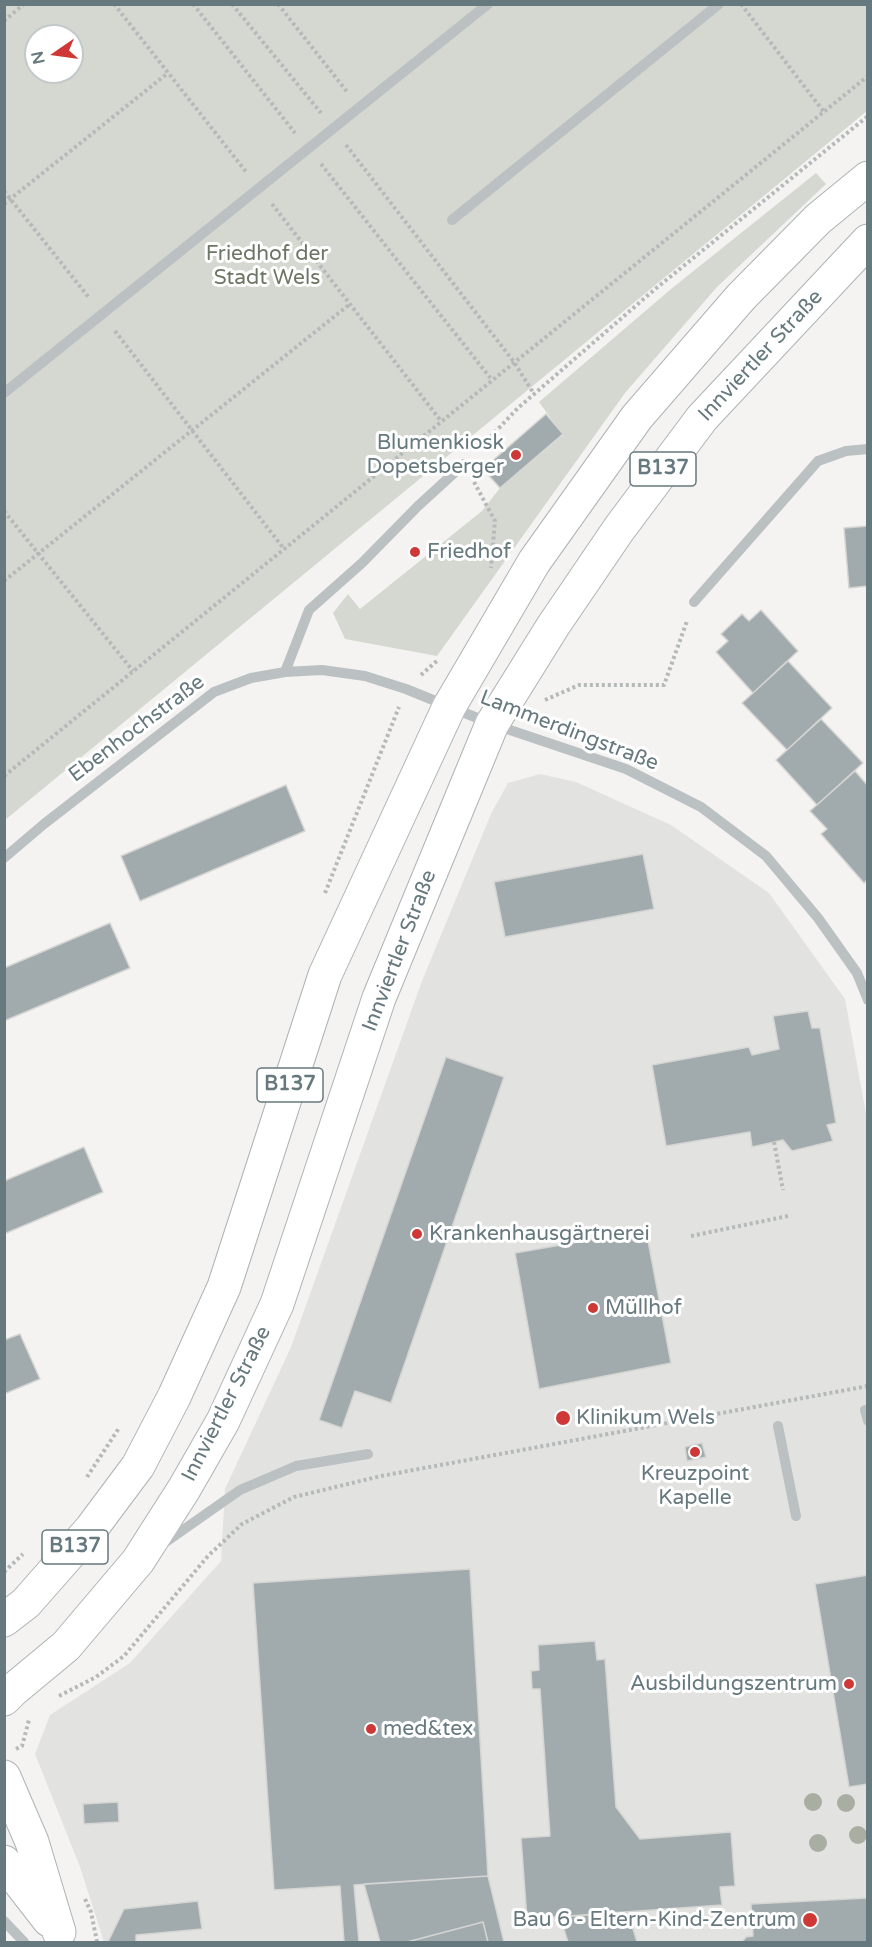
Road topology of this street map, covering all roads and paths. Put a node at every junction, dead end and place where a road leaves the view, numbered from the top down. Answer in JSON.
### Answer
{"nodes":[{"id":1,"x":24,"y":4,"type":"edge"},
{"id":2,"x":114,"y":4,"type":"edge"},
{"id":3,"x":193,"y":4,"type":"edge"},
{"id":4,"x":232,"y":4,"type":"edge"},
{"id":5,"x":278,"y":4,"type":"edge"},
{"id":6,"x":488,"y":4,"type":"edge"},
{"id":7,"x":719,"y":4,"type":"edge"},
{"id":8,"x":741,"y":4,"type":"edge"},
{"id":9,"x":4,"y":21,"type":"edge"},
{"id":10,"x":168,"y":73,"type":"junction"},
{"id":11,"x":867,"y":76,"type":"edge"},
{"id":12,"x":359,"y":108,"type":"junction"},
{"id":13,"x":824,"y":112,"type":"junction"},
{"id":14,"x":333,"y":128,"type":"junction"},
{"id":15,"x":308,"y":149,"type":"junction"},
{"id":16,"x":867,"y":178,"type":"edge"},
{"id":17,"x":259,"y":188,"type":"junction"},
{"id":18,"x":4,"y":191,"type":"edge"},
{"id":19,"x":11,"y":199,"type":"junction"},
{"id":20,"x":4,"y":204,"type":"edge"},
{"id":21,"x":452,"y":220,"type":"dead end"},
{"id":22,"x":867,"y":241,"type":"edge"},
{"id":23,"x":350,"y":304,"type":"junction"},
{"id":24,"x":102,"y":314,"type":"junction"},
{"id":25,"x":514,"y":362,"type":"junction"},
{"id":26,"x":492,"y":380,"type":"junction"},
{"id":27,"x":4,"y":393,"type":"edge"},
{"id":28,"x":534,"y":394,"type":"dead end"},
{"id":29,"x":441,"y":422,"type":"junction"},
{"id":30,"x":193,"y":430,"type":"junction"},
{"id":31,"x":867,"y":449,"type":"edge"},
{"id":32,"x":464,"y":464,"type":"dead end"},
{"id":33,"x":4,"y":512,"type":"edge"},
{"id":34,"x":284,"y":549,"type":"junction"},
{"id":35,"x":39,"y":554,"type":"junction"},
{"id":36,"x":4,"y":581,"type":"edge"},
{"id":37,"x":694,"y":602,"type":"joint"},
{"id":38,"x":133,"y":671,"type":"junction"},
{"id":39,"x":285,"y":672,"type":"junction"},
{"id":40,"x":536,"y":704,"type":"dead end"},
{"id":41,"x":449,"y":707,"type":"junction"},
{"id":42,"x":492,"y":724,"type":"junction"},
{"id":43,"x":4,"y":776,"type":"edge"},
{"id":44,"x":4,"y":858,"type":"edge"},
{"id":45,"x":867,"y":1000,"type":"edge"},
{"id":46,"x":774,"y":1142,"type":"dead end"},
{"id":47,"x":783,"y":1190,"type":"dead end"},
{"id":48,"x":788,"y":1216,"type":"dead end"},
{"id":49,"x":691,"y":1236,"type":"dead end"},
{"id":50,"x":867,"y":1386,"type":"edge"},
{"id":51,"x":778,"y":1426,"type":"dead end"},
{"id":52,"x":369,"y":1454,"type":"dead end"},
{"id":53,"x":796,"y":1516,"type":"dead end"},
{"id":54,"x":138,"y":1561,"type":"junction"},
{"id":55,"x":4,"y":1620,"type":"edge"},
{"id":56,"x":56,"y":1698,"type":"dead end"},
{"id":57,"x":18,"y":1705,"type":"edge"},
{"id":58,"x":9,"y":1764,"type":"edge"},
{"id":59,"x":4,"y":1862,"type":"edge"},
{"id":60,"x":4,"y":1921,"type":"edge"},
{"id":61,"x":59,"y":1937,"type":"edge"},
{"id":62,"x":24,"y":1942,"type":"edge"}],
"edges":[{"from":1,"to":9,"type":"path"},
{"from":2,"to":10,"type":"path"},
{"from":3,"to":15,"type":"path"},
{"from":4,"to":14,"type":"path"},
{"from":5,"to":12,"type":"path"},
{"from":6,"to":12,"type":"street"},
{"from":7,"to":21,"type":"street"},
{"from":8,"to":13,"type":"path"},
{"from":10,"to":17,"type":"path"},
{"from":10,"to":19,"type":"path"},
{"from":11,"to":13,"type":"path"},
{"from":12,"to":14,"type":"street"},
{"from":13,"to":25,"type":"path"},
{"from":14,"to":15,"type":"street"},
{"from":14,"to":25,"type":"path"},
{"from":15,"to":17,"type":"street"},
{"from":15,"to":26,"type":"path"},
{"from":16,"to":41,"type":"main road","number":"B137"},
{"from":17,"to":23,"type":"path"},
{"from":17,"to":24,"type":"street"},
{"from":18,"to":19,"type":"path"},
{"from":19,"to":20,"type":"path"},
{"from":19,"to":24,"type":"path"},
{"from":22,"to":42,"type":"main road","name":"Innviertler Straße","number":"B137"},
{"from":23,"to":29,"type":"path"},
{"from":23,"to":30,"type":"path"},
{"from":24,"to":27,"type":"street"},
{"from":24,"to":30,"type":"path"},
{"from":25,"to":26,"type":"path"},
{"from":25,"to":28,"type":"path"},
{"from":26,"to":29,"type":"path"},
{"from":29,"to":34,"type":"path"},
{"from":30,"to":34,"type":"path"},
{"from":30,"to":35,"type":"path"},
{"from":31,"to":37,"type":"street"},
{"from":32,"to":39,"type":"street"},
{"from":33,"to":35,"type":"path"},
{"from":34,"to":38,"type":"path"},
{"from":35,"to":36,"type":"path"},
{"from":35,"to":38,"type":"path"},
{"from":37,"to":40,"type":"path"},
{"from":38,"to":43,"type":"path"},
{"from":39,"to":41,"type":"street","name":"Ebenhochstraße"},
{"from":39,"to":44,"type":"street","name":"Ebenhochstraße"},
{"from":41,"to":42,"type":"street","name":"Lammerdingstraße"},
{"from":41,"to":55,"type":"main road","number":"B137"},
{"from":42,"to":45,"type":"street","name":"Lammerdingstraße"},
{"from":42,"to":54,"type":"main road","name":"Innviertler Straße","number":"B137"},
{"from":46,"to":47,"type":"path"},
{"from":48,"to":49,"type":"path"},
{"from":50,"to":56,"type":"path"},
{"from":51,"to":53,"type":"street"},
{"from":52,"to":54,"type":"street"},
{"from":54,"to":57,"type":"main road","name":"Innviertler Straße","number":"B137"},
{"from":57,"to":58,"type":"path"},
{"from":58,"to":61,"type":"main road"},
{"from":59,"to":61,"type":"main road"},
{"from":60,"to":62,"type":"street"}]}
